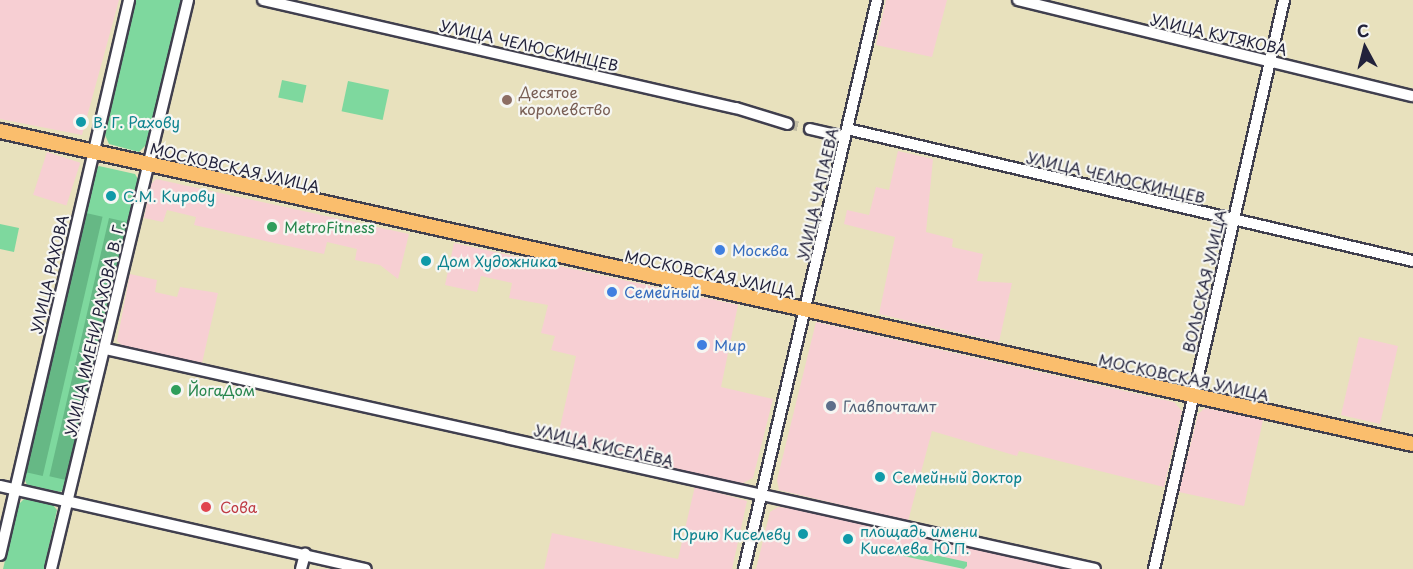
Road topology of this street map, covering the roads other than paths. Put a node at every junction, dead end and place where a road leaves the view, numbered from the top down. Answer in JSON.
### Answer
{"nodes":[{"id":1,"x":129,"y":0,"type":"edge"},
{"id":2,"x":188,"y":0,"type":"edge"},
{"id":3,"x":263,"y":0,"type":"edge"},
{"id":4,"x":877,"y":0,"type":"edge"},
{"id":5,"x":1018,"y":0,"type":"edge"},
{"id":6,"x":1284,"y":0,"type":"edge"},
{"id":7,"x":1269,"y":61,"type":"junction"},
{"id":8,"x":1413,"y":96,"type":"edge"},
{"id":9,"x":788,"y":124,"type":"tunnel mouth"},
{"id":10,"x":810,"y":129,"type":"tunnel mouth"},
{"id":11,"x":0,"y":131,"type":"edge"},
{"id":12,"x":846,"y":133,"type":"junction"},
{"id":13,"x":93,"y":153,"type":"junction"},
{"id":14,"x":149,"y":165,"type":"junction"},
{"id":15,"x":1233,"y":221,"type":"junction"},
{"id":16,"x":1413,"y":261,"type":"edge"},
{"id":17,"x":805,"y":311,"type":"junction"},
{"id":18,"x":106,"y":349,"type":"junction"},
{"id":19,"x":1194,"y":396,"type":"junction"},
{"id":20,"x":1413,"y":444,"type":"edge"},
{"id":21,"x":0,"y":486,"type":"edge"},
{"id":22,"x":15,"y":489,"type":"junction"},
{"id":23,"x":762,"y":495,"type":"junction"},
{"id":24,"x":67,"y":500,"type":"junction"},
{"id":25,"x":305,"y":554,"type":"junction"},
{"id":26,"x":0,"y":555,"type":"edge"},
{"id":27,"x":51,"y":569,"type":"edge"},
{"id":28,"x":301,"y":569,"type":"edge"},
{"id":29,"x":366,"y":569,"type":"edge"},
{"id":30,"x":744,"y":569,"type":"edge"},
{"id":31,"x":1095,"y":569,"type":"edge"},
{"id":32,"x":1154,"y":569,"type":"edge"}],
"edges":[{"from":1,"to":13,"type":"street","name":"УЛИЦА РАХОВА"},
{"from":2,"to":14,"type":"street"},
{"from":3,"to":9,"type":"street","name":"УЛИЦА ЧЕЛЮСКИНЦЕВ"},
{"from":4,"to":12,"type":"street","name":"УЛИЦА ЧАПАЕВА"},
{"from":5,"to":7,"type":"street","name":"УЛИЦА КУТЯКОВА"},
{"from":6,"to":7,"type":"street","name":"ВОЛЬСКАЯ УЛИЦА"},
{"from":7,"to":8,"type":"street","name":"УЛИЦА КУТЯКОВА"},
{"from":7,"to":15,"type":"street","name":"ВОЛЬСКАЯ УЛИЦА"},
{"from":10,"to":12,"type":"street","name":"УЛИЦА ЧЕЛЮСКИНЦЕВ"},
{"from":11,"to":13,"type":"main road","name":"МОСКОВСКАЯ УЛИЦА"},
{"from":12,"to":15,"type":"street","name":"УЛИЦА ЧЕЛЮСКИНЦЕВ"},
{"from":12,"to":17,"type":"street","name":"УЛИЦА ЧАПАЕВА"},
{"from":13,"to":14,"type":"main road","name":"МОСКОВСКАЯ УЛИЦА"},
{"from":13,"to":22,"type":"street","name":"УЛИЦА РАХОВА"},
{"from":14,"to":17,"type":"main road","name":"МОСКОВСКАЯ УЛИЦА"},
{"from":14,"to":18,"type":"street","name":"УЛИЦА ИМЕНИ РАХОВА В. Г."},
{"from":15,"to":16,"type":"street","name":"УЛИЦА ЧЕЛЮСКИНЦЕВ"},
{"from":15,"to":19,"type":"street","name":"ВОЛЬСКАЯ УЛИЦА"},
{"from":17,"to":19,"type":"main road","name":"МОСКОВСКАЯ УЛИЦА"},
{"from":17,"to":23,"type":"street","name":"УЛИЦА ЧАПАЕВА"},
{"from":18,"to":23,"type":"street","name":"УЛИЦА КИСЕЛЁВА"},
{"from":18,"to":24,"type":"street","name":"УЛИЦА ИМЕНИ РАХОВА В. Г."},
{"from":19,"to":20,"type":"main road","name":"МОСКОВСКАЯ УЛИЦА"},
{"from":19,"to":32,"type":"street","name":"ВОЛЬСКАЯ УЛИЦА"},
{"from":21,"to":22,"type":"street"},
{"from":22,"to":24,"type":"street"},
{"from":22,"to":26,"type":"street","name":"УЛИЦА РАХОВА"},
{"from":23,"to":30,"type":"street","name":"УЛИЦА ЧАПАЕВА"},
{"from":23,"to":31,"type":"street","name":"УЛИЦА КИСЕЛЁВА"},
{"from":24,"to":25,"type":"street"},
{"from":24,"to":27,"type":"street"},
{"from":25,"to":28,"type":"street"},
{"from":25,"to":29,"type":"street"}]}
